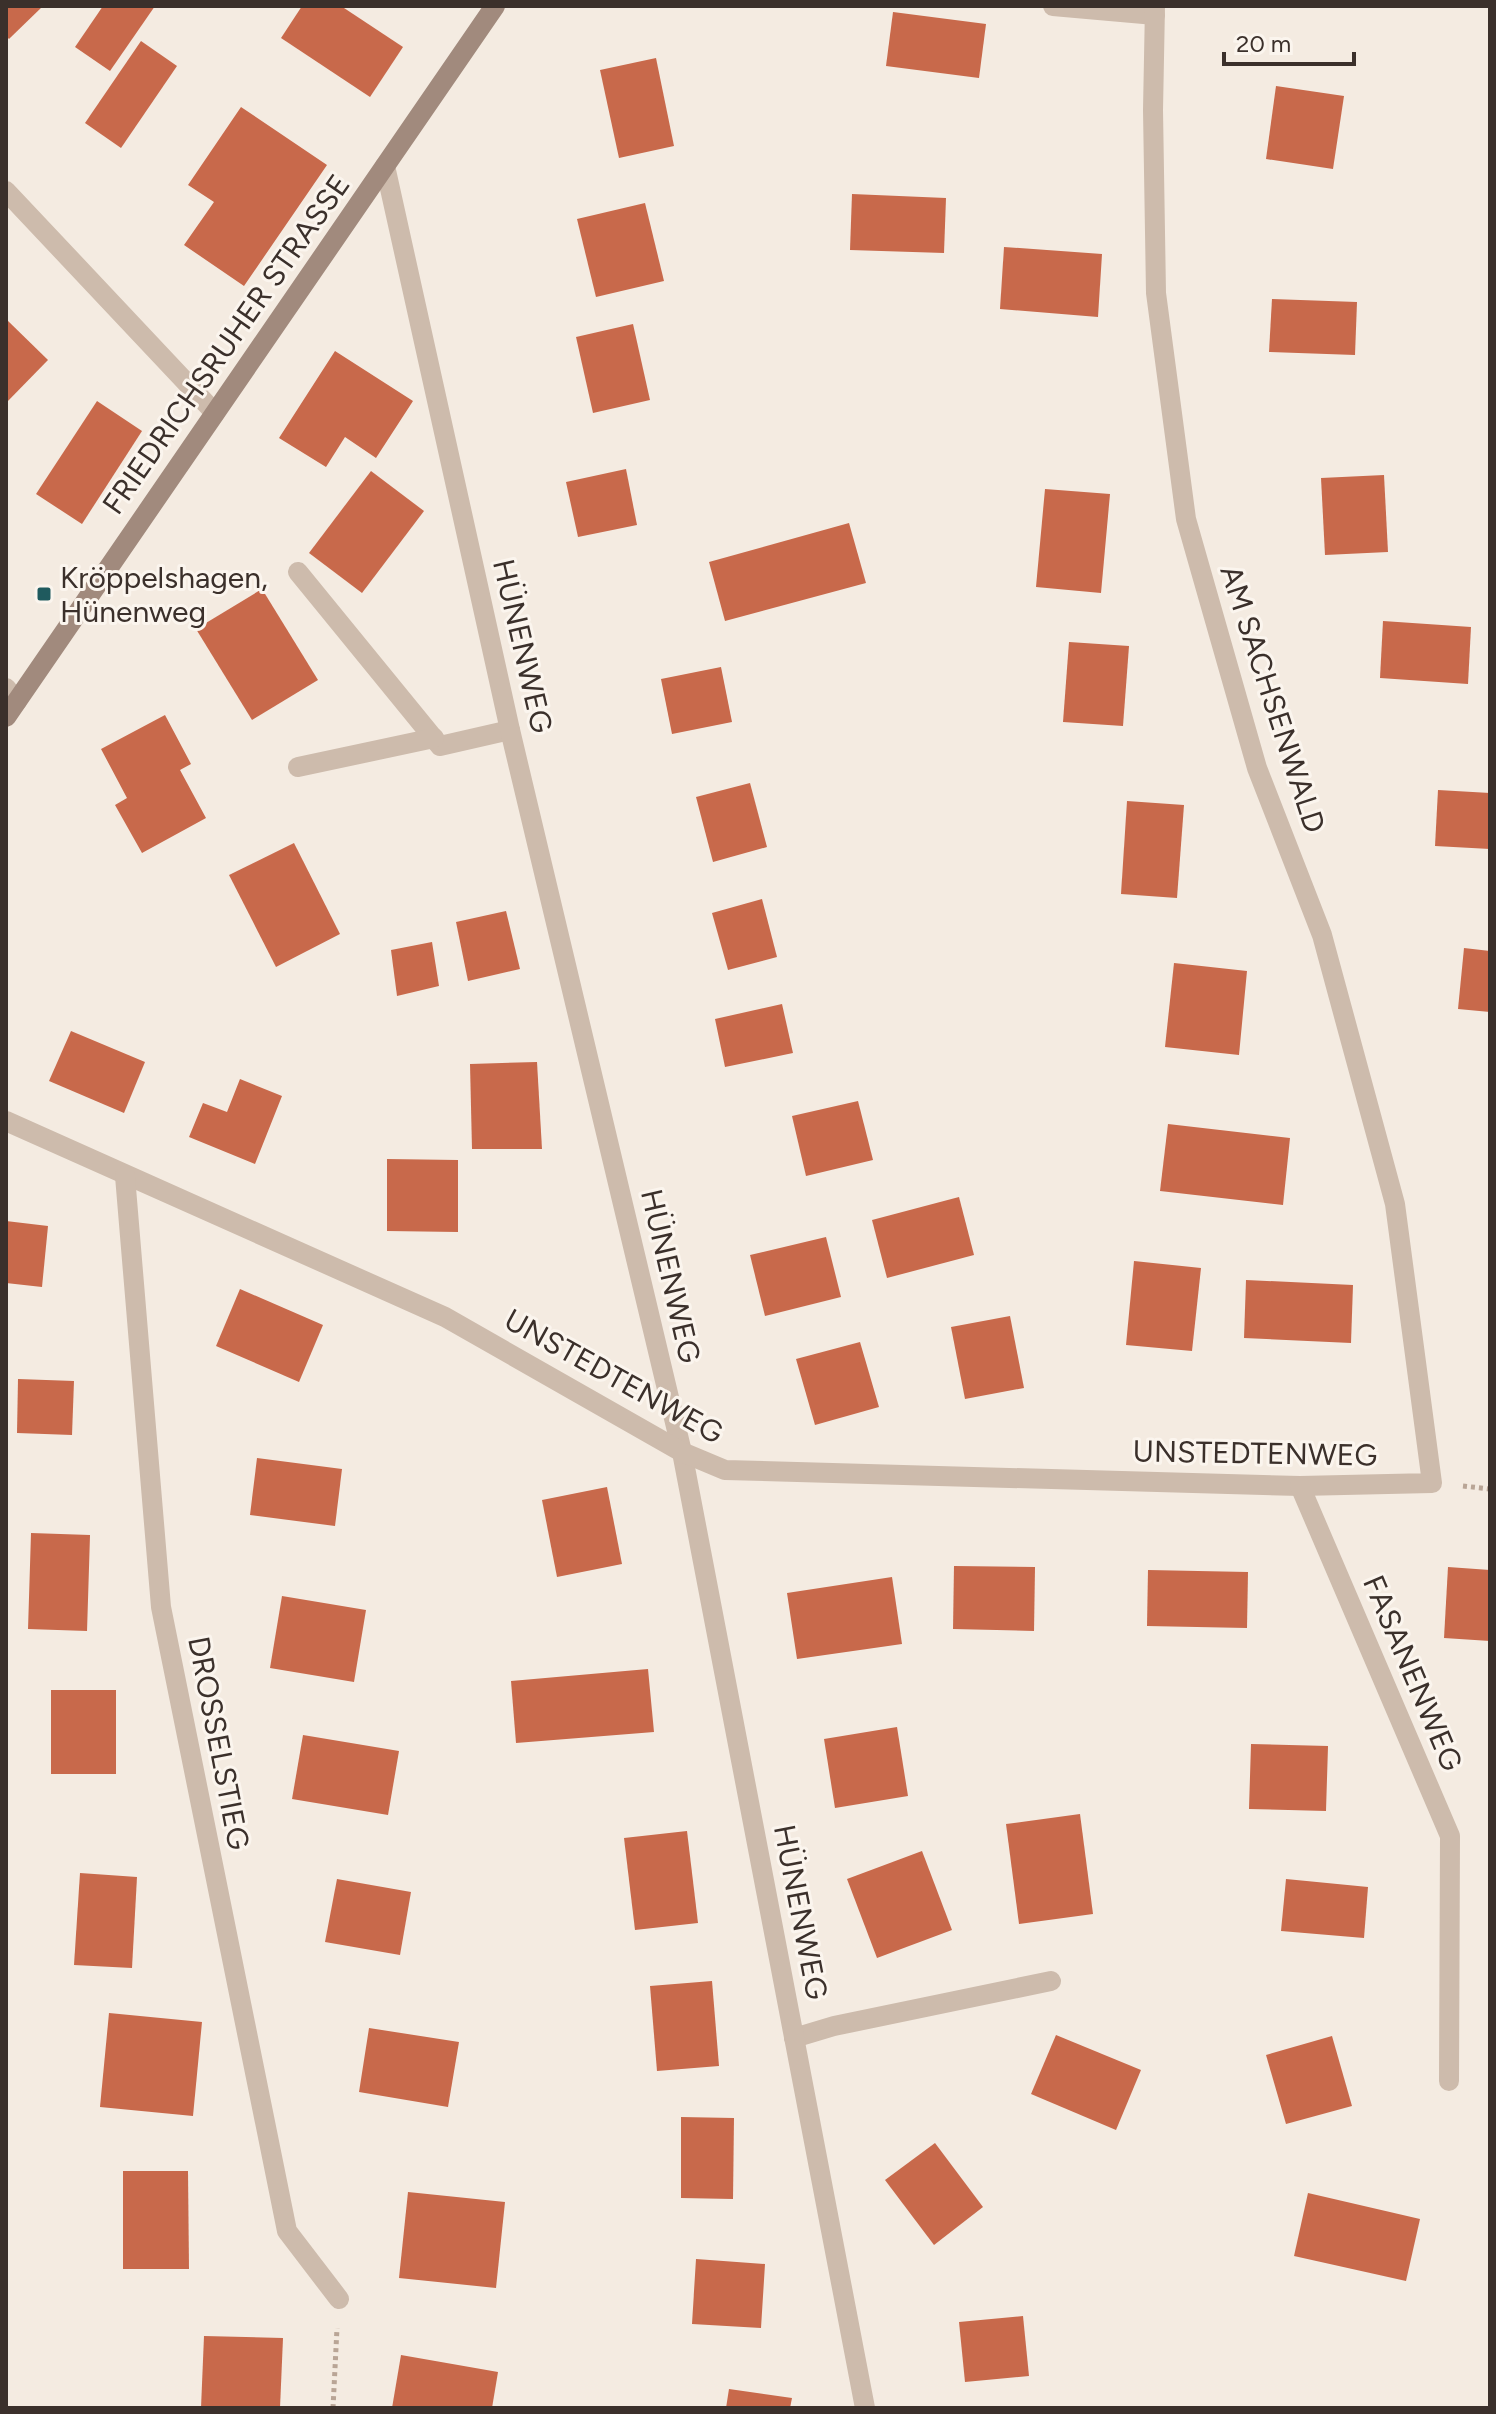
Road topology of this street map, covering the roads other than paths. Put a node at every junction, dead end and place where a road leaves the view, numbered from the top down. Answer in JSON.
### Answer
{"nodes":[{"id":1,"x":495,"y":6,"type":"edge"},
{"id":2,"x":1053,"y":6,"type":"edge"},
{"id":3,"x":1155,"y":10,"type":"edge"},
{"id":4,"x":385,"y":166,"type":"junction"},
{"id":5,"x":6,"y":191,"type":"edge"},
{"id":6,"x":215,"y":413,"type":"junction"},
{"id":7,"x":298,"y":572,"type":"dead end"},
{"id":8,"x":10,"y":702,"type":"edge"},
{"id":9,"x":510,"y":730,"type":"junction"},
{"id":10,"x":434,"y":738,"type":"junction"},
{"id":11,"x":298,"y":767,"type":"dead end"},
{"id":12,"x":6,"y":1121,"type":"edge"},
{"id":13,"x":125,"y":1176,"type":"junction"},
{"id":14,"x":682,"y":1452,"type":"junction"},
{"id":15,"x":1432,"y":1483,"type":"joint"},
{"id":16,"x":1300,"y":1486,"type":"junction"},
{"id":17,"x":1051,"y":1981,"type":"dead end"},
{"id":18,"x":794,"y":2038,"type":"junction"},
{"id":19,"x":1449,"y":2081,"type":"dead end"},
{"id":20,"x":339,"y":2299,"type":"road end"},
{"id":21,"x":865,"y":2408,"type":"edge"}],
"edges":[{"from":1,"to":4,"type":"main road","name":"FRIEDRICHSRUHER STRASSE"},
{"from":2,"to":3,"type":"street","name":"AM SACHSENWALD"},
{"from":3,"to":15,"type":"street","name":"AM SACHSENWALD"},
{"from":4,"to":6,"type":"main road","name":"FRIEDRICHSRUHER STRASSE"},
{"from":4,"to":9,"type":"street","name":"HÜNENWEG"},
{"from":5,"to":6,"type":"street"},
{"from":6,"to":8,"type":"main road","name":"FRIEDRICHSRUHER STRASSE"},
{"from":7,"to":10,"type":"street"},
{"from":9,"to":10,"type":"street"},
{"from":9,"to":14,"type":"street","name":"HÜNENWEG"},
{"from":10,"to":11,"type":"street"},
{"from":12,"to":13,"type":"street","name":"UNSTEDTENWEG"},
{"from":13,"to":14,"type":"street","name":"UNSTEDTENWEG"},
{"from":13,"to":20,"type":"street","name":"DROSSELSTIEG"},
{"from":14,"to":16,"type":"street","name":"UNSTEDTENWEG"},
{"from":14,"to":18,"type":"street","name":"HÜNENWEG"},
{"from":15,"to":16,"type":"street","name":"UNSTEDTENWEG"},
{"from":16,"to":19,"type":"street","name":"FASANENWEG"},
{"from":17,"to":18,"type":"street"},
{"from":18,"to":21,"type":"street","name":"HÜNENWEG"}]}
